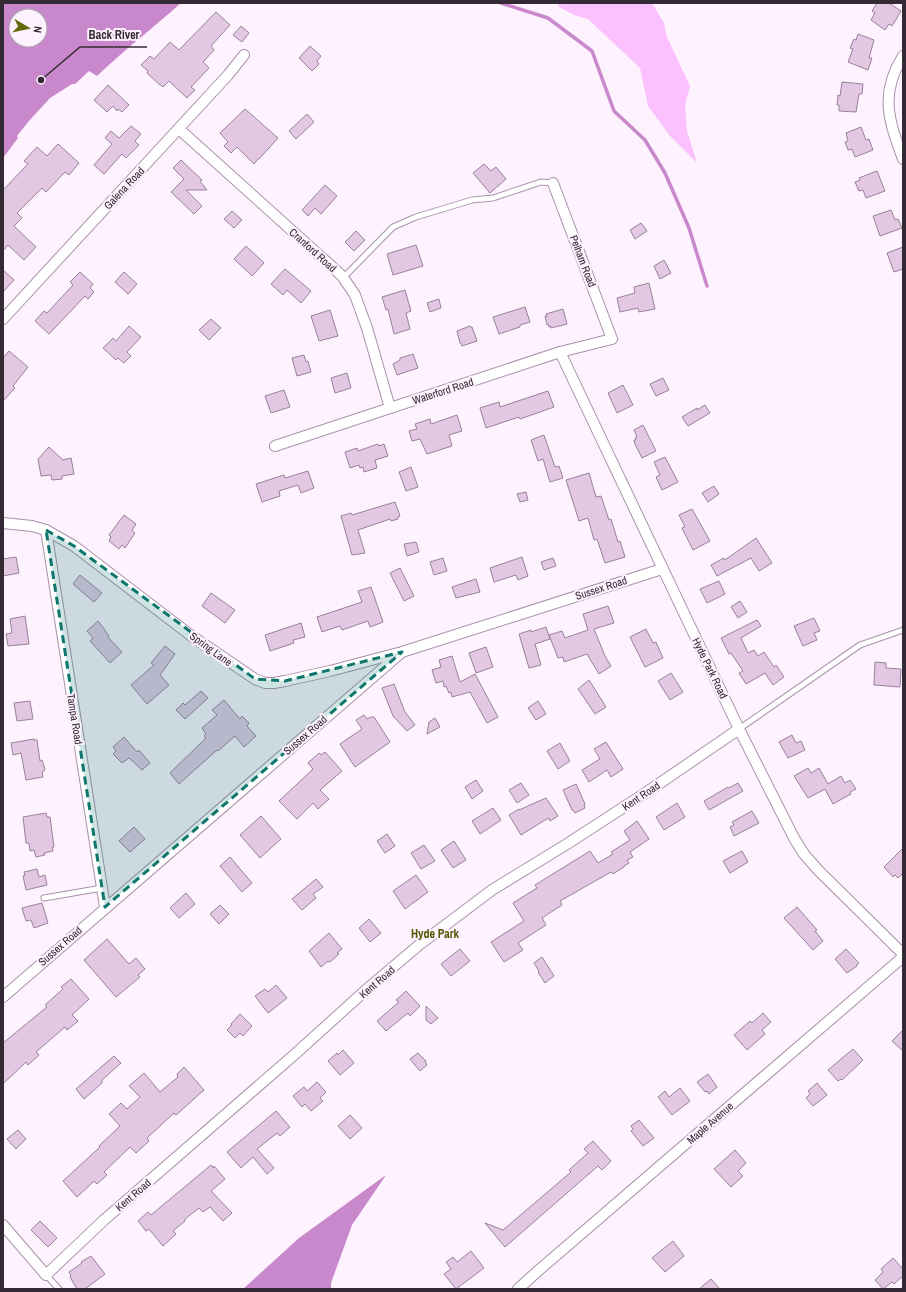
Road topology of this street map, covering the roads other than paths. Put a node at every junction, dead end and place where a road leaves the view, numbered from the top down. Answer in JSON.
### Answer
{"nodes":[{"id":1,"x":244,"y":55,"type":"dead end"},
{"id":2,"x":903,"y":56,"type":"edge"},
{"id":3,"x":179,"y":128,"type":"junction"},
{"id":4,"x":903,"y":160,"type":"edge"},
{"id":5,"x":553,"y":183,"type":"joint"},
{"id":6,"x":343,"y":278,"type":"junction"},
{"id":7,"x":3,"y":319,"type":"edge"},
{"id":8,"x":612,"y":339,"type":"joint"},
{"id":9,"x":560,"y":352,"type":"junction"},
{"id":10,"x":390,"y":408,"type":"junction"},
{"id":11,"x":275,"y":446,"type":"dead end"},
{"id":12,"x":3,"y":523,"type":"edge"},
{"id":13,"x":46,"y":530,"type":"junction"},
{"id":14,"x":662,"y":569,"type":"junction"},
{"id":15,"x":903,"y":630,"type":"edge"},
{"id":16,"x":402,"y":652,"type":"junction"},
{"id":17,"x":739,"y":729,"type":"junction"},
{"id":18,"x":102,"y":888,"type":"junction"},
{"id":19,"x":44,"y":898,"type":"dead end"},
{"id":20,"x":105,"y":907,"type":"junction"},
{"id":21,"x":903,"y":956,"type":"edge"},
{"id":22,"x":3,"y":997,"type":"edge"},
{"id":23,"x":3,"y":1225,"type":"edge"},
{"id":24,"x":46,"y":1275,"type":"junction"},
{"id":25,"x":59,"y":1289,"type":"edge"},
{"id":26,"x":518,"y":1289,"type":"edge"}],
"edges":[{"from":1,"to":3,"type":"street","name":"Galena Road"},
{"from":2,"to":4,"type":"street"},
{"from":3,"to":6,"type":"street","name":"Cranford Road"},
{"from":3,"to":7,"type":"street","name":"Galena Road"},
{"from":5,"to":6,"type":"lane"},
{"from":5,"to":8,"type":"street","name":"Pelham Road"},
{"from":6,"to":10,"type":"street","name":"Cranford Road"},
{"from":8,"to":9,"type":"street","name":"Waterford Road"},
{"from":9,"to":10,"type":"street","name":"Waterford Road"},
{"from":9,"to":14,"type":"street","name":"Hyde Park Road"},
{"from":10,"to":11,"type":"street","name":"Waterford Road"},
{"from":12,"to":13,"type":"street"},
{"from":13,"to":16,"type":"street","name":"Spring Lane"},
{"from":13,"to":18,"type":"street","name":"Tampa Road"},
{"from":14,"to":16,"type":"street","name":"Sussex Road"},
{"from":14,"to":17,"type":"street","name":"Hyde Park Road"},
{"from":15,"to":17,"type":"lane"},
{"from":16,"to":20,"type":"street","name":"Sussex Road"},
{"from":17,"to":21,"type":"street","name":"Hyde Park Road"},
{"from":17,"to":24,"type":"street","name":"Kent Road"},
{"from":18,"to":19,"type":"lane"},
{"from":18,"to":20,"type":"street","name":"Tampa Road"},
{"from":20,"to":22,"type":"street","name":"Sussex Road"},
{"from":21,"to":26,"type":"street","name":"Maple Avenue"},
{"from":23,"to":24,"type":"street"},
{"from":24,"to":25,"type":"lane"}]}
